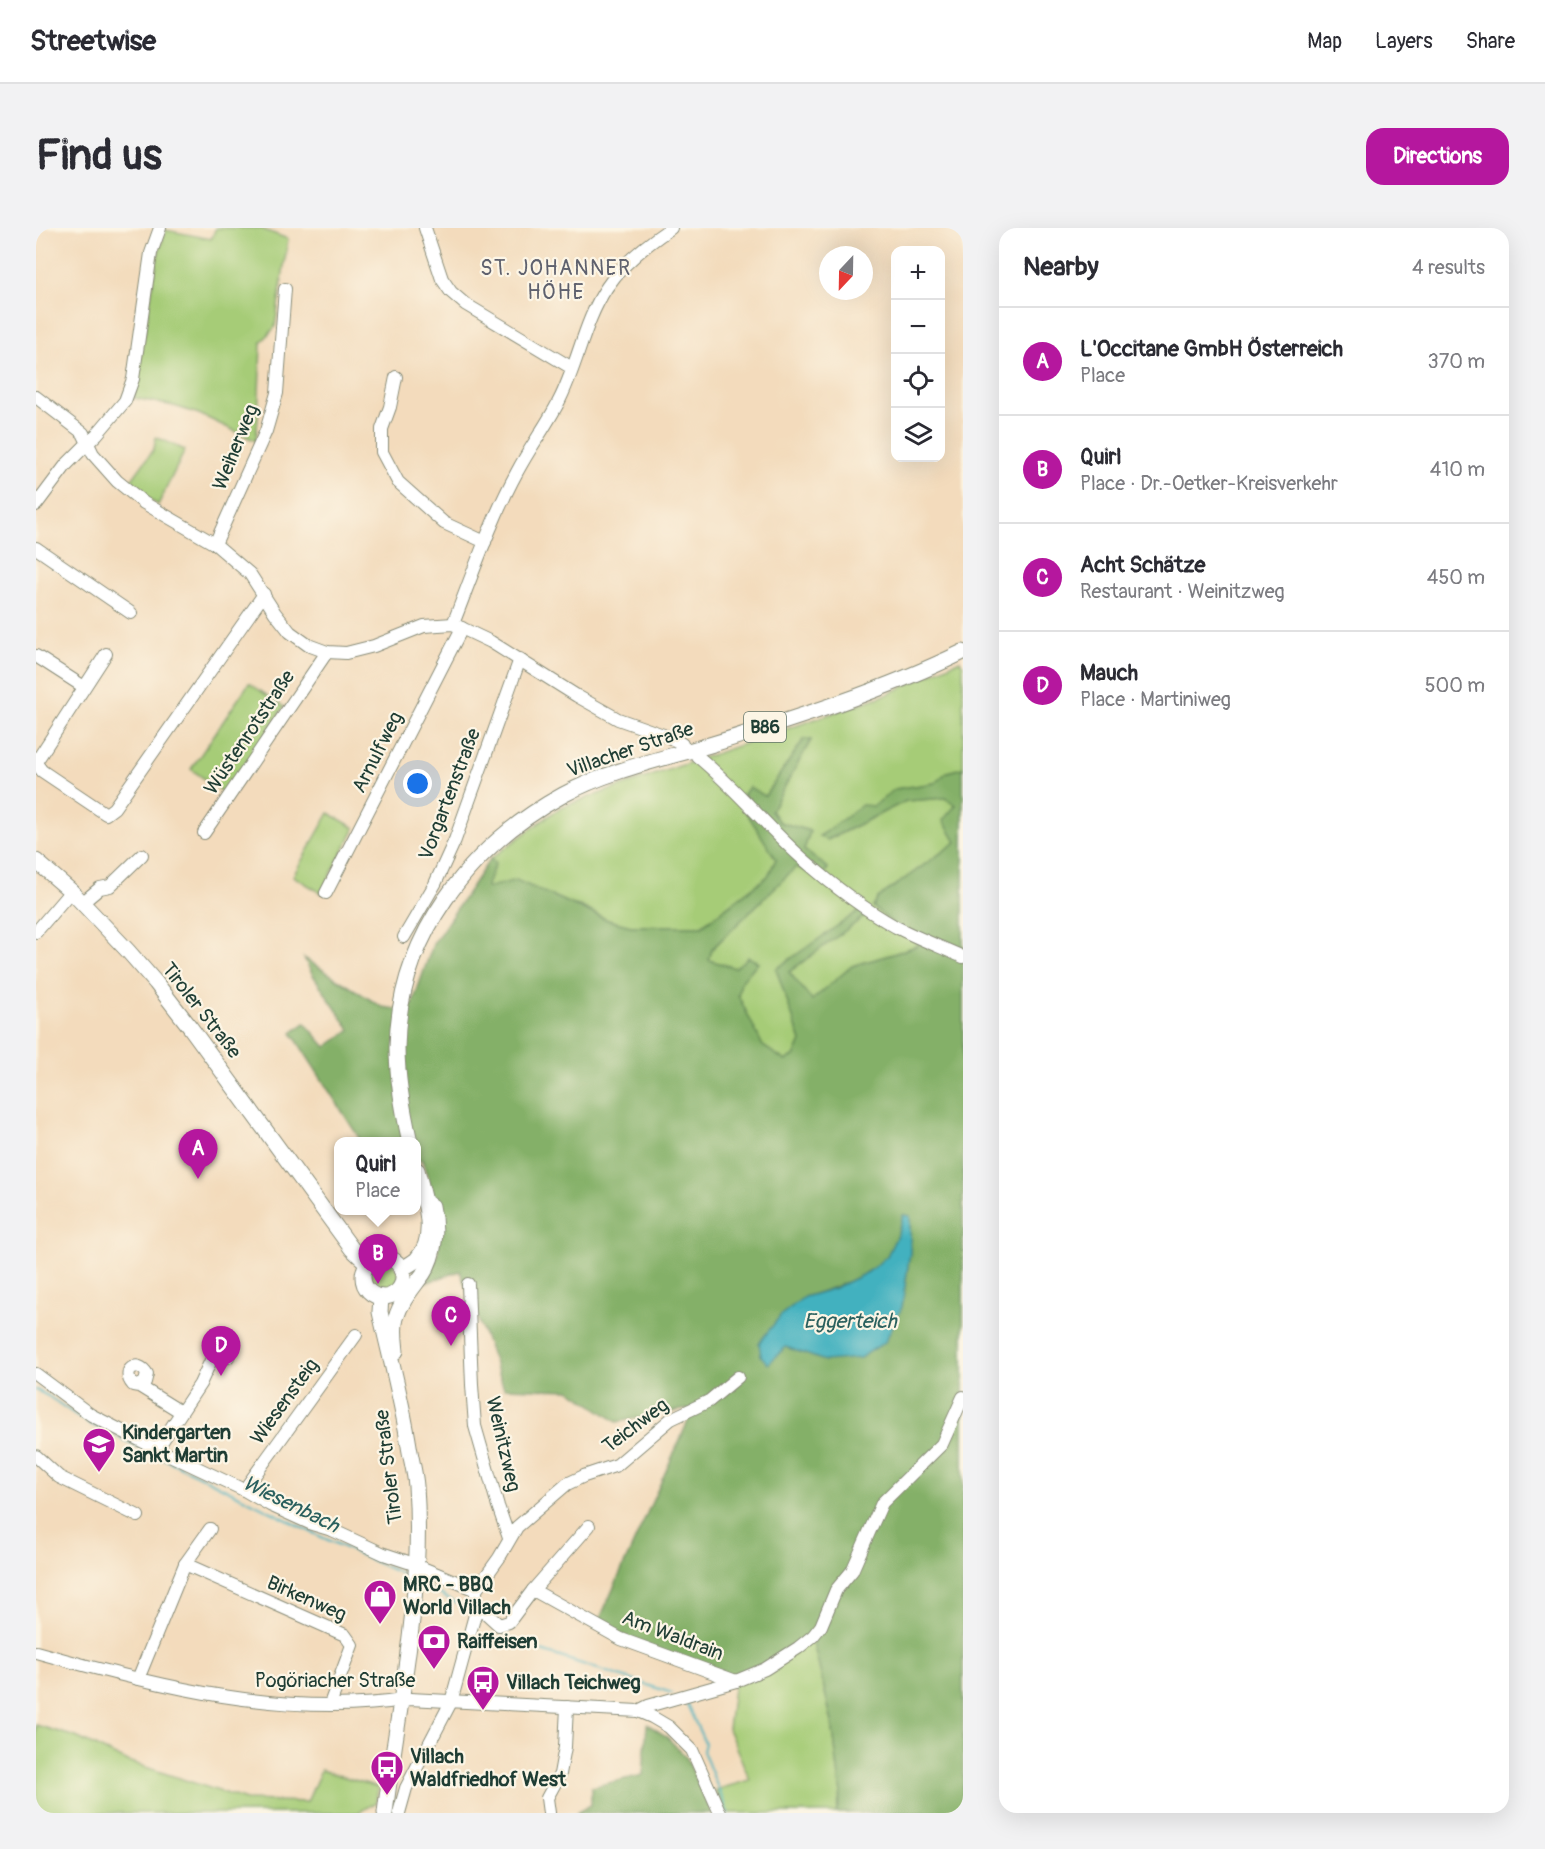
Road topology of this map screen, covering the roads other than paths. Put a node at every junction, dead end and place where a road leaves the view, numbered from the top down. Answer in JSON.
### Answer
{"nodes":[{"id":1,"x":160,"y":228,"type":"edge"},
{"id":2,"x":425,"y":228,"type":"edge"},
{"id":3,"x":671,"y":228,"type":"edge"},
{"id":4,"x":285,"y":289,"type":"dead end"},
{"id":5,"x":572,"y":368,"type":"junction"},
{"id":6,"x":396,"y":377,"type":"dead end"},
{"id":7,"x":36,"y":397,"type":"edge"},
{"id":8,"x":88,"y":444,"type":"junction"},
{"id":9,"x":36,"y":506,"type":"edge"},
{"id":10,"x":485,"y":542,"type":"junction"},
{"id":11,"x":215,"y":544,"type":"junction"},
{"id":12,"x":36,"y":548,"type":"edge"},
{"id":13,"x":264,"y":594,"type":"junction"},
{"id":14,"x":131,"y":613,"type":"dead end"},
{"id":15,"x":457,"y":626,"type":"junction"},
{"id":16,"x":327,"y":652,"type":"junction"},
{"id":17,"x":963,"y":652,"type":"edge"},
{"id":18,"x":106,"y":654,"type":"dead end"},
{"id":19,"x":36,"y":656,"type":"edge"},
{"id":20,"x":520,"y":659,"type":"junction"},
{"id":21,"x":84,"y":687,"type":"junction"},
{"id":22,"x":682,"y":744,"type":"dead end"},
{"id":23,"x":697,"y":756,"type":"dead end"},
{"id":24,"x":38,"y":766,"type":"edge"},
{"id":25,"x":204,"y":833,"type":"dead end"},
{"id":26,"x":142,"y":855,"type":"dead end"},
{"id":27,"x":36,"y":861,"type":"edge"},
{"id":28,"x":71,"y":891,"type":"junction"},
{"id":29,"x":326,"y":893,"type":"dead end"},
{"id":30,"x":82,"y":903,"type":"junction"},
{"id":31,"x":36,"y":932,"type":"edge"},
{"id":32,"x":404,"y":937,"type":"dead end"},
{"id":33,"x":963,"y":957,"type":"edge"},
{"id":34,"x":409,"y":1137,"type":"edge"},
{"id":35,"x":421,"y":1186,"type":"edge"},
{"id":36,"x":425,"y":1203,"type":"junction"},
{"id":37,"x":368,"y":1264,"type":"junction"},
{"id":38,"x":401,"y":1270,"type":"junction"},
{"id":39,"x":468,"y":1284,"type":"dead end"},
{"id":40,"x":381,"y":1297,"type":"junction"},
{"id":41,"x":356,"y":1335,"type":"dead end"},
{"id":42,"x":228,"y":1357,"type":"dead end"},
{"id":43,"x":36,"y":1374,"type":"edge"},
{"id":44,"x":396,"y":1374,"type":"junction"},
{"id":45,"x":738,"y":1377,"type":"dead end"},
{"id":46,"x":139,"y":1386,"type":"dead end"},
{"id":47,"x":963,"y":1396,"type":"edge"},
{"id":48,"x":181,"y":1412,"type":"junction"},
{"id":49,"x":157,"y":1449,"type":"junction"},
{"id":50,"x":38,"y":1462,"type":"edge"},
{"id":51,"x":244,"y":1490,"type":"junction"},
{"id":52,"x":138,"y":1516,"type":"dead end"},
{"id":53,"x":589,"y":1526,"type":"dead end"},
{"id":54,"x":210,"y":1529,"type":"dead end"},
{"id":55,"x":509,"y":1538,"type":"junction"},
{"id":56,"x":185,"y":1564,"type":"junction"},
{"id":57,"x":416,"y":1566,"type":"junction"},
{"id":58,"x":476,"y":1590,"type":"junction"},
{"id":59,"x":533,"y":1590,"type":"junction"},
{"id":60,"x":475,"y":1611,"type":"junction"},
{"id":61,"x":36,"y":1653,"type":"edge"},
{"id":62,"x":138,"y":1679,"type":"junction"},
{"id":63,"x":736,"y":1681,"type":"junction"},
{"id":64,"x":401,"y":1701,"type":"junction"},
{"id":65,"x":451,"y":1702,"type":"junction"},
{"id":66,"x":330,"y":1704,"type":"junction"},
{"id":67,"x":567,"y":1707,"type":"junction"},
{"id":68,"x":638,"y":1711,"type":"junction"},
{"id":69,"x":385,"y":1813,"type":"edge"},
{"id":70,"x":399,"y":1813,"type":"edge"},
{"id":71,"x":549,"y":1813,"type":"edge"},
{"id":72,"x":720,"y":1813,"type":"edge"}],
"edges":[{"from":1,"to":8,"type":"street"},
{"from":2,"to":5,"type":"street"},
{"from":3,"to":5,"type":"street","name":"Arnulfweg"},
{"from":4,"to":11,"type":"street","name":"Weiherweg"},
{"from":5,"to":10,"type":"street","name":"Arnulfweg"},
{"from":6,"to":10,"type":"street"},
{"from":7,"to":8,"type":"street"},
{"from":8,"to":9,"type":"street"},
{"from":8,"to":11,"type":"street"},
{"from":10,"to":15,"type":"street","name":"Arnulfweg"},
{"from":11,"to":13,"type":"street"},
{"from":12,"to":14,"type":"street"},
{"from":13,"to":16,"type":"street"},
{"from":13,"to":24,"type":"street"},
{"from":15,"to":16,"type":"street"},
{"from":15,"to":20,"type":"street"},
{"from":15,"to":29,"type":"street","name":"Arnulfweg"},
{"from":16,"to":25,"type":"street","name":"Wüstenrotstraße"},
{"from":17,"to":34,"type":"main road","name":"Villacher Straße","number":"B86"},
{"from":18,"to":21,"type":"street"},
{"from":19,"to":21,"type":"street"},
{"from":20,"to":22,"type":"street"},
{"from":20,"to":32,"type":"street","name":"Vorgartenstraße"},
{"from":21,"to":24,"type":"street"},
{"from":23,"to":33,"type":"street"},
{"from":26,"to":30,"type":"street"},
{"from":27,"to":28,"type":"main road","name":"Tiroler Straße"},
{"from":28,"to":30,"type":"main road","name":"Tiroler Straße"},
{"from":28,"to":31,"type":"street"},
{"from":30,"to":37,"type":"main road","name":"Tiroler Straße"},
{"from":35,"to":36,"type":"main road"},
{"from":36,"to":38,"type":"main road"},
{"from":36,"to":44,"type":"main road"},
{"from":37,"to":38,"type":"main road"},
{"from":37,"to":40,"type":"main road"},
{"from":38,"to":40,"type":"main road"},
{"from":39,"to":55,"type":"street","name":"Weinitzweg"},
{"from":40,"to":44,"type":"main road","name":"Tiroler Straße"},
{"from":41,"to":51,"type":"street","name":"Wiesensteig"},
{"from":42,"to":48,"type":"street"},
{"from":43,"to":49,"type":"street"},
{"from":44,"to":57,"type":"main road","name":"Tiroler Straße"},
{"from":45,"to":55,"type":"street","name":"Teichweg"},
{"from":46,"to":48,"type":"street"},
{"from":47,"to":63,"type":"street"},
{"from":48,"to":49,"type":"street"},
{"from":49,"to":51,"type":"street"},
{"from":50,"to":52,"type":"street"},
{"from":51,"to":57,"type":"street"},
{"from":53,"to":59,"type":"street"},
{"from":54,"to":56,"type":"street"},
{"from":55,"to":58,"type":"street","name":"Teichweg"},
{"from":56,"to":62,"type":"street"},
{"from":56,"to":66,"type":"street","name":"Birkenweg"},
{"from":57,"to":58,"type":"street"},
{"from":57,"to":64,"type":"main road","name":"Tiroler Straße"},
{"from":58,"to":60,"type":"street"},
{"from":59,"to":60,"type":"street"},
{"from":59,"to":63,"type":"street","name":"Am Waldrain"},
{"from":60,"to":65,"type":"street"},
{"from":61,"to":62,"type":"street","name":"Pogöriacher Straße"},
{"from":62,"to":66,"type":"street","name":"Pogöriacher Straße"},
{"from":63,"to":68,"type":"street"},
{"from":64,"to":65,"type":"street","name":"Pogöriacher Straße"},
{"from":64,"to":66,"type":"street","name":"Pogöriacher Straße"},
{"from":64,"to":69,"type":"main road","name":"Tiroler Straße"},
{"from":65,"to":67,"type":"street","name":"Pogöriacher Straße"},
{"from":65,"to":70,"type":"street"},
{"from":67,"to":68,"type":"street","name":"Pogöriacher Straße"},
{"from":67,"to":71,"type":"street"},
{"from":68,"to":72,"type":"street","name":"Pogöriacher Straße"}]}
